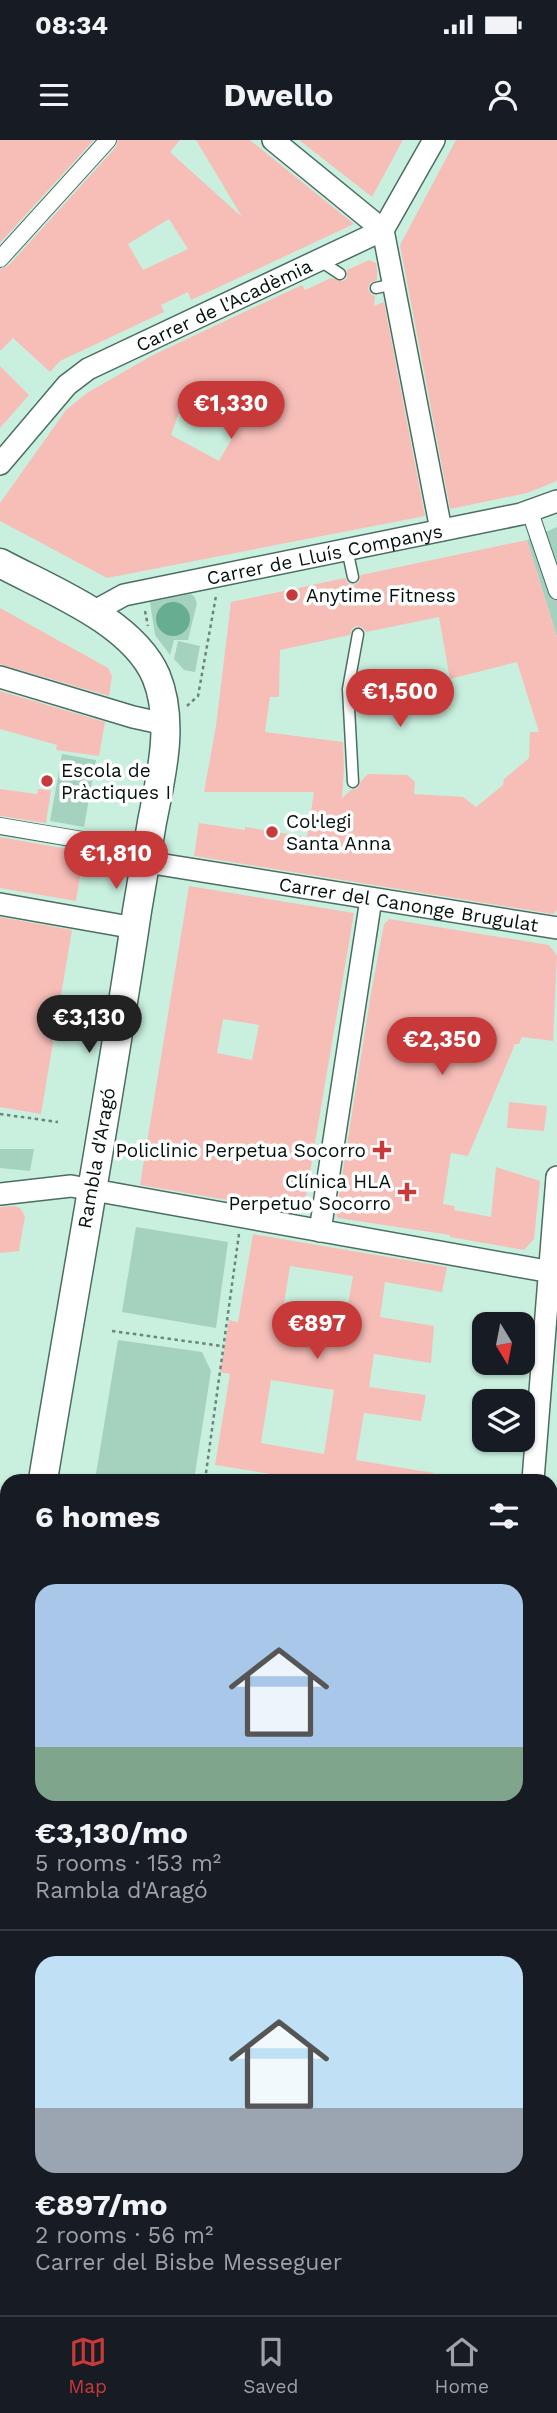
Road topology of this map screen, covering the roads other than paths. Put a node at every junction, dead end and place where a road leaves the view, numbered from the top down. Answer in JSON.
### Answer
{"nodes":[{"id":1,"x":108,"y":140,"type":"edge"},
{"id":2,"x":273,"y":140,"type":"edge"},
{"id":3,"x":434,"y":140,"type":"edge"},
{"id":4,"x":383,"y":230,"type":"junction"},
{"id":5,"x":0,"y":259,"type":"edge"},
{"id":6,"x":318,"y":260,"type":"junction"},
{"id":7,"x":340,"y":274,"type":"dead end"},
{"id":8,"x":0,"y":464,"type":"edge"},
{"id":9,"x":557,"y":501,"type":"edge"},
{"id":10,"x":530,"y":512,"type":"junction"},
{"id":11,"x":441,"y":530,"type":"junction"},
{"id":12,"x":346,"y":549,"type":"junction"},
{"id":13,"x":0,"y":564,"type":"edge"},
{"id":14,"x":353,"y":577,"type":"dead end"},
{"id":15,"x":557,"y":591,"type":"edge"},
{"id":16,"x":93,"y":612,"type":"junction"},
{"id":17,"x":358,"y":634,"type":"dead end"},
{"id":18,"x":0,"y":677,"type":"edge"},
{"id":19,"x":166,"y":724,"type":"junction"},
{"id":20,"x":353,"y":782,"type":"dead end"},
{"id":21,"x":0,"y":826,"type":"edge"},
{"id":22,"x":146,"y":862,"type":"junction"},
{"id":23,"x":371,"y":900,"type":"junction"},
{"id":24,"x":0,"y":904,"type":"edge"},
{"id":25,"x":135,"y":928,"type":"junction"},
{"id":26,"x":557,"y":928,"type":"edge"},
{"id":27,"x":557,"y":1177,"type":"edge"},
{"id":28,"x":91,"y":1189,"type":"junction"},
{"id":29,"x":0,"y":1194,"type":"edge"},
{"id":30,"x":320,"y":1231,"type":"junction"},
{"id":31,"x":553,"y":1272,"type":"edge"},
{"id":32,"x":44,"y":1474,"type":"edge"},
{"id":33,"x":534,"y":1474,"type":"edge"}],
"edges":[{"from":1,"to":5,"type":"street"},
{"from":2,"to":4,"type":"street"},
{"from":3,"to":4,"type":"street"},
{"from":4,"to":6,"type":"street","name":"Carrer de l'Acadèmia"},
{"from":4,"to":11,"type":"street"},
{"from":6,"to":7,"type":"lane"},
{"from":6,"to":8,"type":"street","name":"Carrer de l'Acadèmia"},
{"from":9,"to":10,"type":"street","name":"Carrer de Lluís Companys"},
{"from":10,"to":11,"type":"street","name":"Carrer de Lluís Companys"},
{"from":10,"to":15,"type":"street"},
{"from":11,"to":12,"type":"street","name":"Carrer de Lluís Companys"},
{"from":12,"to":14,"type":"lane"},
{"from":12,"to":16,"type":"street","name":"Carrer de Lluís Companys"},
{"from":13,"to":16,"type":"main road","name":"Rambla d'Aragó"},
{"from":16,"to":19,"type":"main road","name":"Rambla d'Aragó"},
{"from":17,"to":20,"type":"lane"},
{"from":18,"to":19,"type":"street"},
{"from":19,"to":22,"type":"main road","name":"Rambla d'Aragó"},
{"from":21,"to":22,"type":"street"},
{"from":22,"to":23,"type":"street","name":"Carrer del Canonge Brugulat"},
{"from":22,"to":25,"type":"main road","name":"Rambla d'Aragó"},
{"from":23,"to":26,"type":"street","name":"Carrer del Canonge Brugulat"},
{"from":23,"to":30,"type":"street"},
{"from":24,"to":25,"type":"street"},
{"from":25,"to":28,"type":"main road","name":"Rambla d'Aragó"},
{"from":27,"to":31,"type":"street"},
{"from":28,"to":29,"type":"street"},
{"from":28,"to":30,"type":"street"},
{"from":28,"to":32,"type":"main road","name":"Rambla d'Aragó"},
{"from":30,"to":31,"type":"street"},
{"from":31,"to":33,"type":"street"}]}
